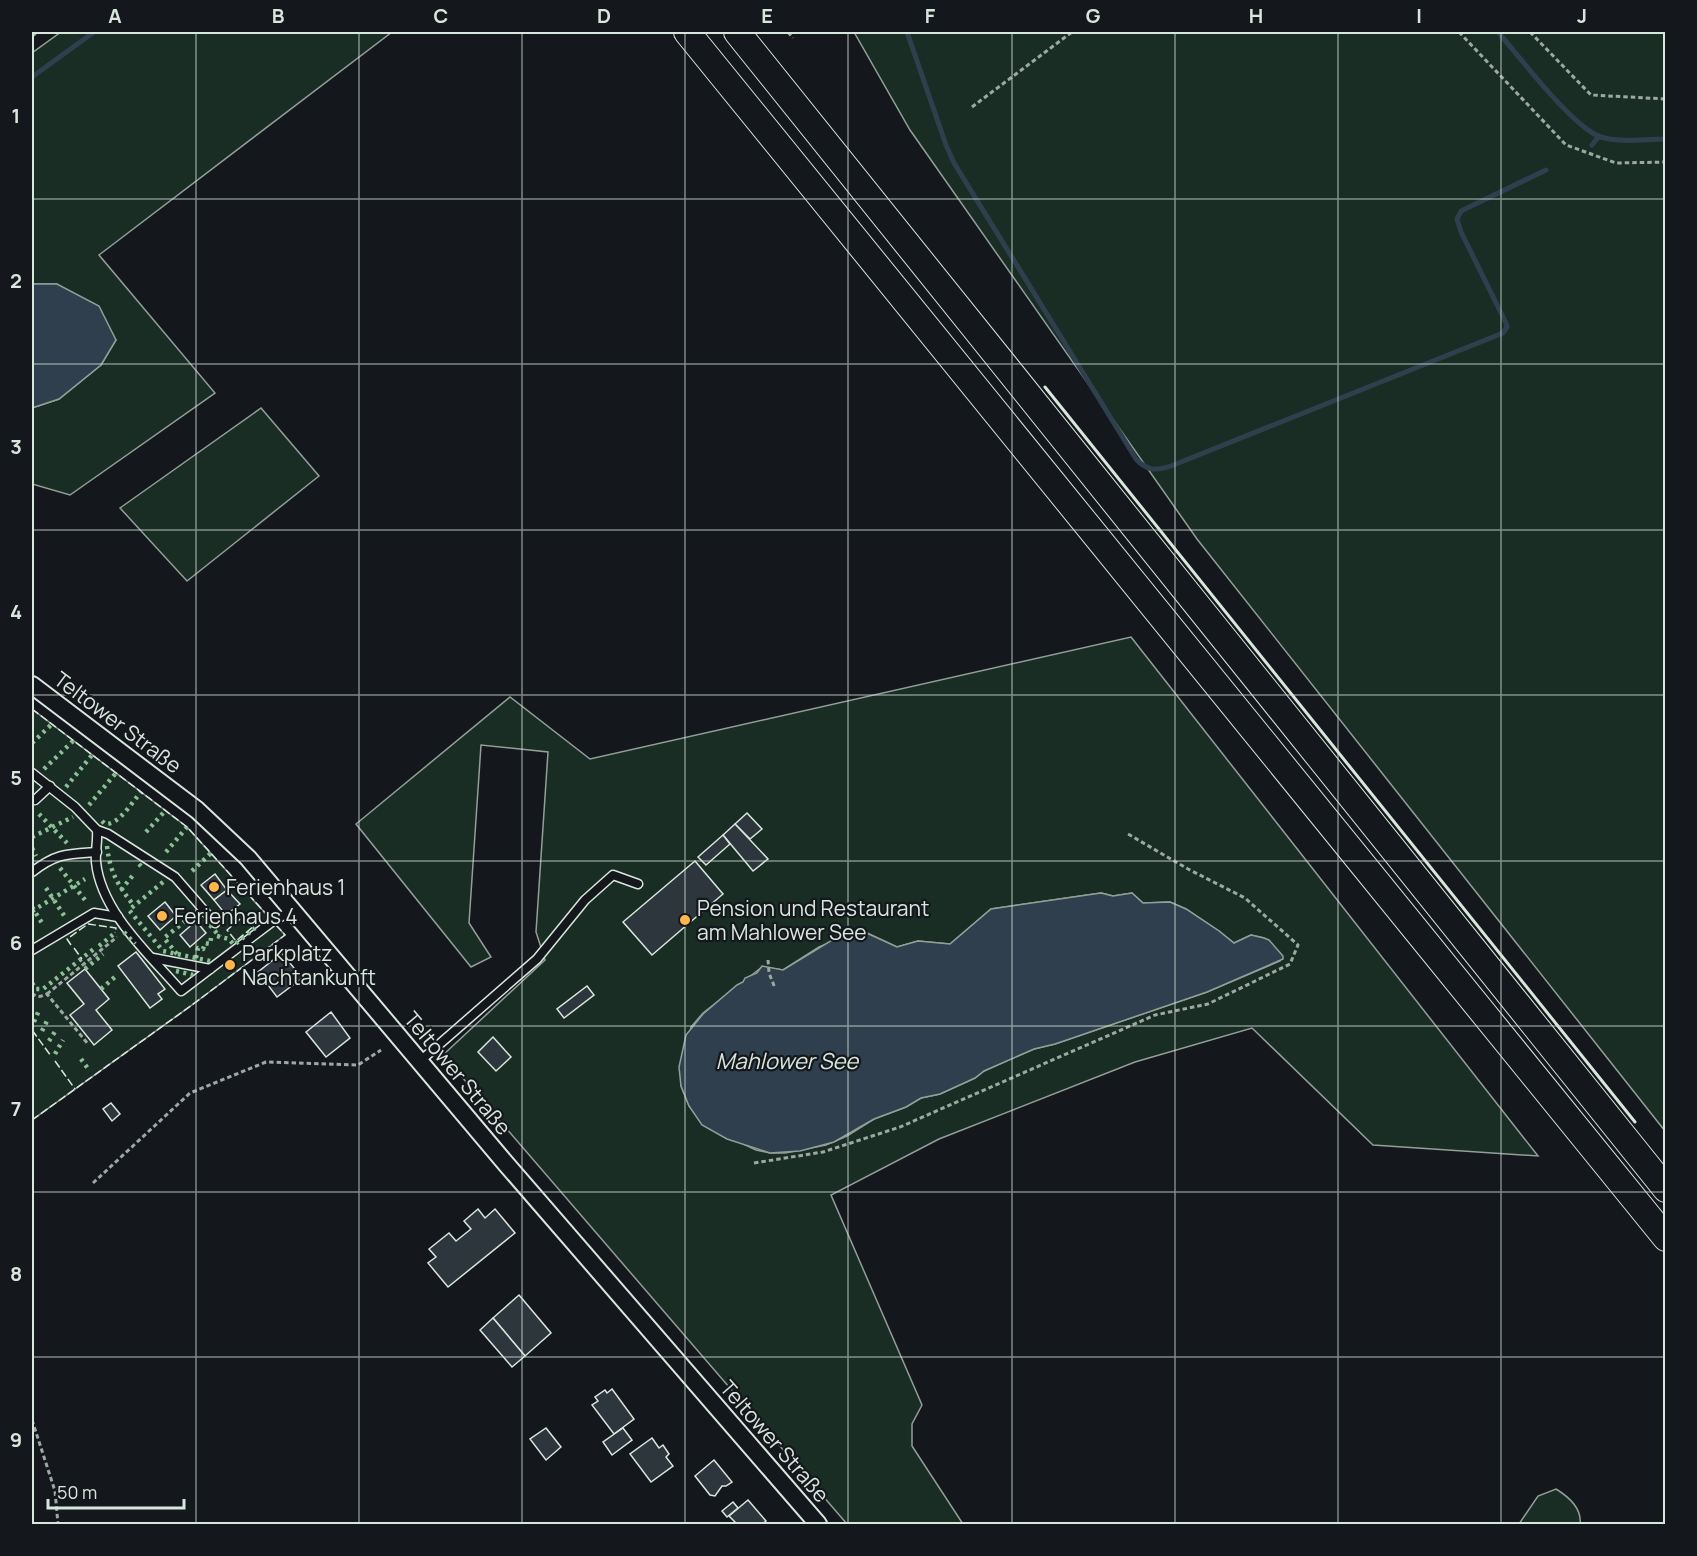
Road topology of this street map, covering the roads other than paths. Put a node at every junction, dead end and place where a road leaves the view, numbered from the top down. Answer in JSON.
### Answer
{"nodes":[{"id":1,"x":687,"y":32,"type":"edge"},
{"id":2,"x":736,"y":32,"type":"edge"},
{"id":3,"x":32,"y":685,"type":"edge"},
{"id":4,"x":32,"y":773,"type":"edge"},
{"id":5,"x":50,"y":786,"type":"junction"},
{"id":6,"x":35,"y":800,"type":"dead end"},
{"id":7,"x":97,"y":830,"type":"junction"},
{"id":8,"x":97,"y":852,"type":"junction"},
{"id":9,"x":32,"y":872,"type":"edge"},
{"id":10,"x":638,"y":884,"type":"dead end"},
{"id":11,"x":292,"y":910,"type":"junction"},
{"id":12,"x":118,"y":917,"type":"junction"},
{"id":13,"x":215,"y":923,"type":"dead end"},
{"id":14,"x":32,"y":950,"type":"edge"},
{"id":15,"x":153,"y":958,"type":"junction"},
{"id":16,"x":210,"y":969,"type":"junction"},
{"id":17,"x":419,"y":1062,"type":"junction"},
{"id":18,"x":1665,"y":1189,"type":"edge"},
{"id":19,"x":1665,"y":1238,"type":"edge"},
{"id":20,"x":818,"y":1524,"type":"edge"}],
"edges":[{"from":1,"to":19,"type":"main road"},
{"from":2,"to":18,"type":"main road"},
{"from":3,"to":11,"type":"street","name":"Teltower Straße"},
{"from":4,"to":5,"type":"lane"},
{"from":5,"to":6,"type":"lane"},
{"from":5,"to":7,"type":"lane"},
{"from":7,"to":8,"type":"lane"},
{"from":7,"to":13,"type":"lane"},
{"from":8,"to":9,"type":"lane"},
{"from":8,"to":12,"type":"lane"},
{"from":10,"to":17,"type":"lane"},
{"from":11,"to":16,"type":"lane"},
{"from":11,"to":17,"type":"street","name":"Teltower Straße"},
{"from":12,"to":14,"type":"lane"},
{"from":12,"to":15,"type":"lane"},
{"from":15,"to":16,"type":"lane"},
{"from":15,"to":16,"type":"lane"},
{"from":17,"to":20,"type":"street","name":"Teltower Straße"}]}
